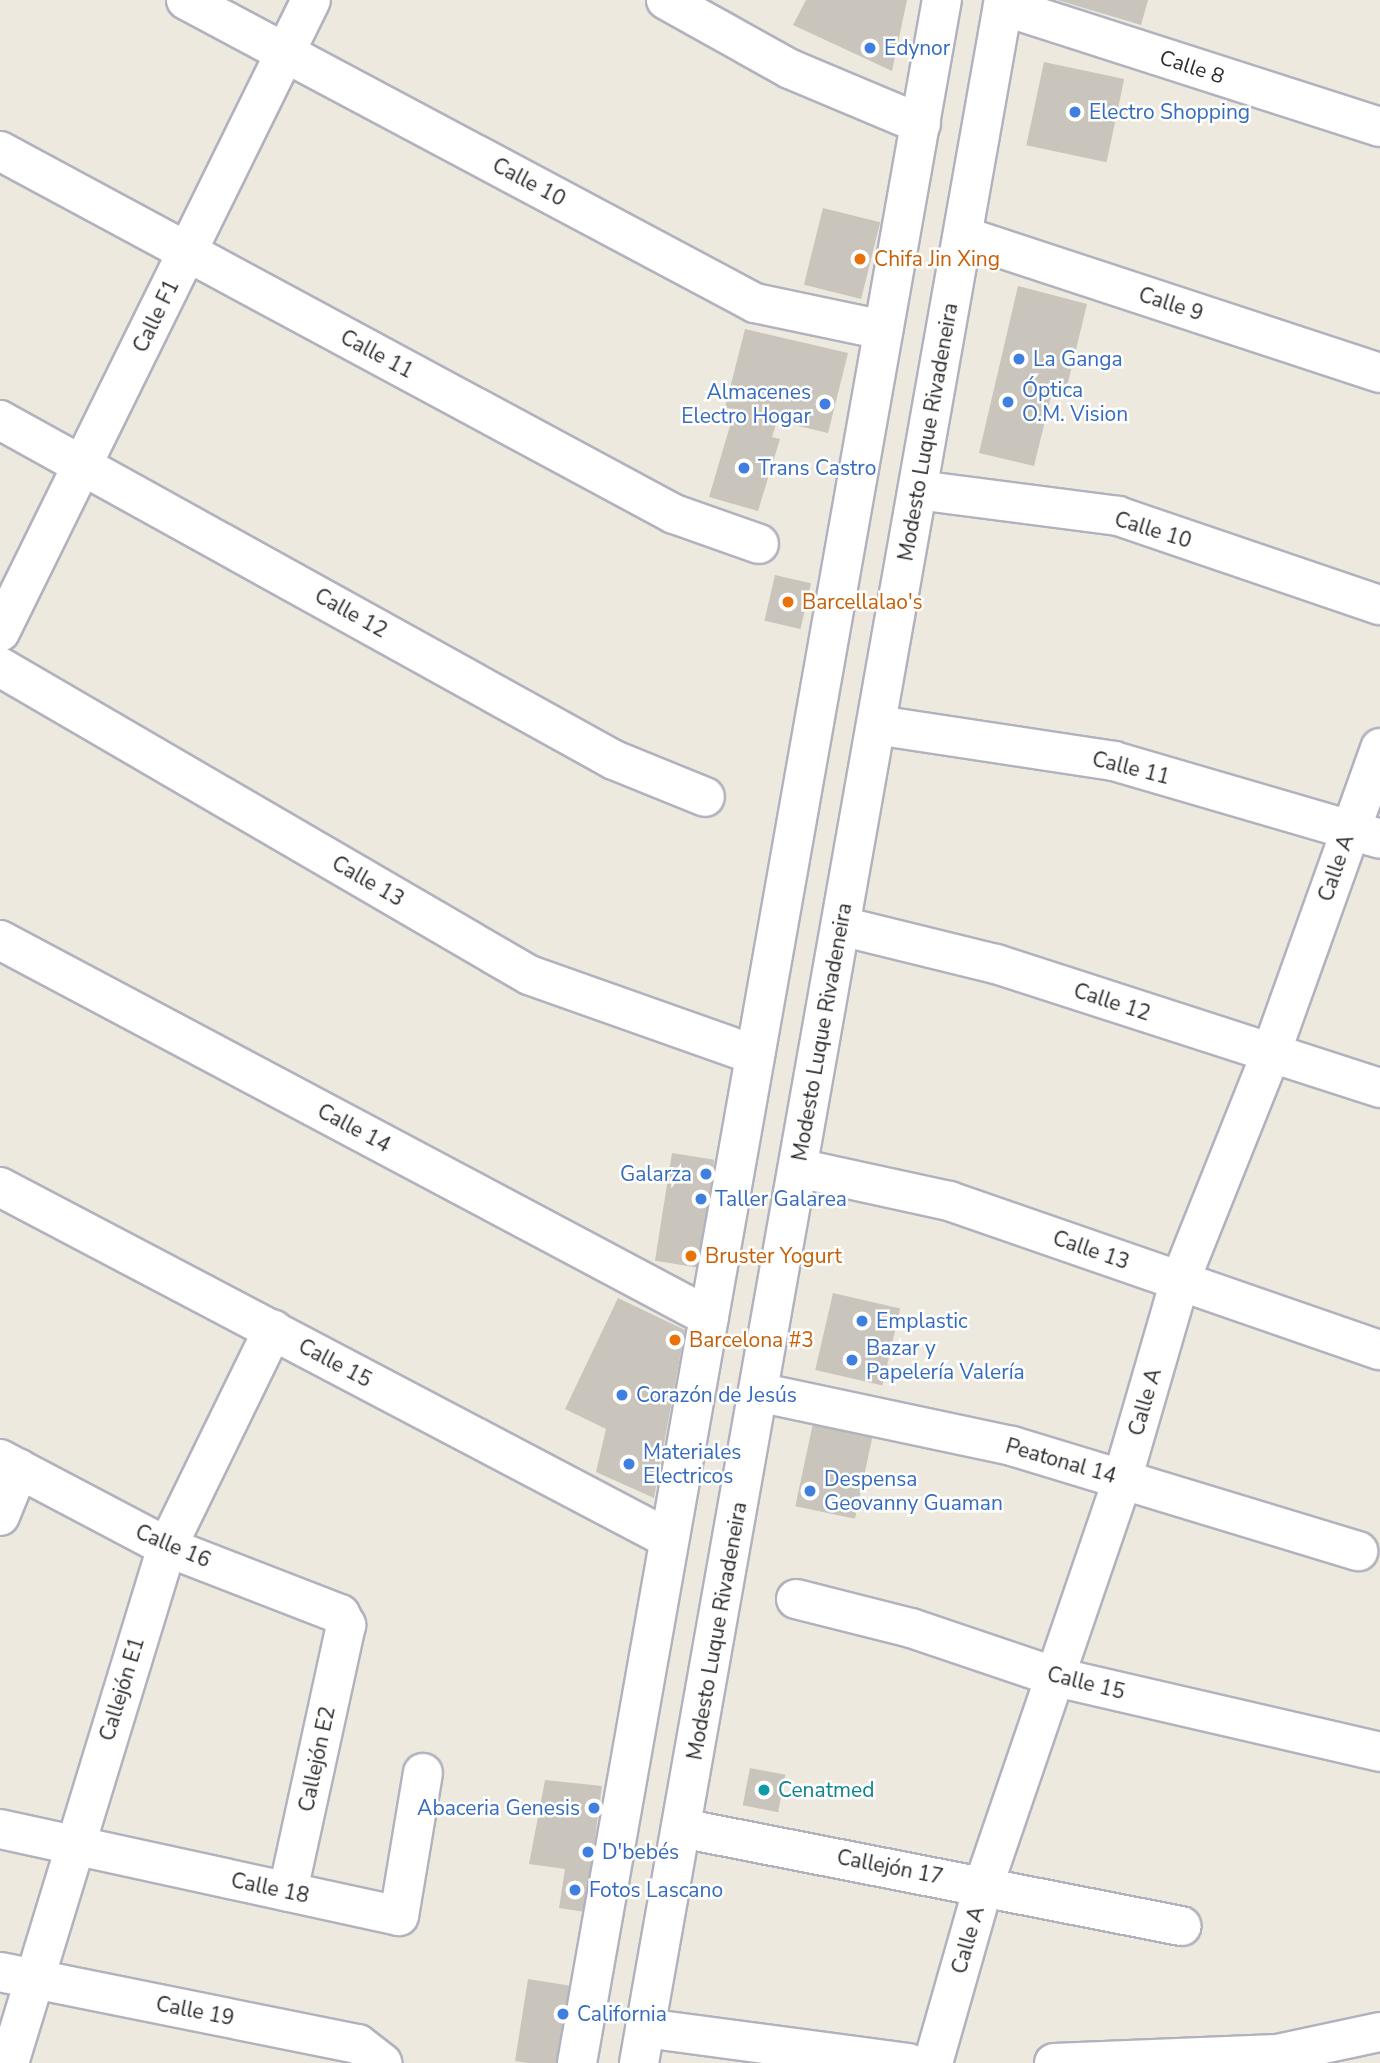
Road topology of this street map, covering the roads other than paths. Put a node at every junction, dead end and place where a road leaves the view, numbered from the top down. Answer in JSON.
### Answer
{"nodes":[{"id":1,"x":186,"y":0,"type":"edge"},
{"id":2,"x":312,"y":0,"type":"edge"},
{"id":3,"x":666,"y":0,"type":"edge"},
{"id":4,"x":942,"y":0,"type":"edge"},
{"id":5,"x":1004,"y":3,"type":"edge"},
{"id":6,"x":286,"y":51,"type":"junction"},
{"id":7,"x":921,"y":124,"type":"junction"},
{"id":8,"x":1380,"y":127,"type":"edge"},
{"id":9,"x":0,"y":151,"type":"edge"},
{"id":10,"x":963,"y":236,"type":"junction"},
{"id":11,"x":188,"y":252,"type":"junction"},
{"id":12,"x":883,"y":330,"type":"junction"},
{"id":13,"x":1380,"y":373,"type":"edge"},
{"id":14,"x":0,"y":420,"type":"edge"},
{"id":15,"x":83,"y":464,"type":"junction"},
{"id":16,"x":918,"y":490,"type":"junction"},
{"id":17,"x":760,"y":544,"type":"dead end"},
{"id":18,"x":1380,"y":605,"type":"edge"},
{"id":19,"x":0,"y":632,"type":"edge"},
{"id":20,"x":0,"y":667,"type":"edge"},
{"id":21,"x":876,"y":724,"type":"junction"},
{"id":22,"x":1380,"y":748,"type":"edge"},
{"id":23,"x":705,"y":797,"type":"dead end"},
{"id":24,"x":1365,"y":834,"type":"edge"},
{"id":25,"x":841,"y":926,"type":"junction"},
{"id":26,"x":0,"y":940,"type":"edge"},
{"id":27,"x":1271,"y":1053,"type":"junction"},
{"id":28,"x":755,"y":1055,"type":"junction"},
{"id":29,"x":1380,"y":1088,"type":"edge"},
{"id":30,"x":798,"y":1168,"type":"junction"},
{"id":31,"x":0,"y":1186,"type":"edge"},
{"id":32,"x":1180,"y":1281,"type":"junction"},
{"id":33,"x":709,"y":1317,"type":"junction"},
{"id":34,"x":273,"y":1330,"type":"junction"},
{"id":35,"x":1380,"y":1350,"type":"edge"},
{"id":36,"x":758,"y":1392,"type":"junction"},
{"id":37,"x":9,"y":1464,"type":"edge"},
{"id":38,"x":1122,"y":1480,"type":"junction"},
{"id":39,"x":0,"y":1516,"type":"edge"},
{"id":40,"x":669,"y":1539,"type":"junction"},
{"id":41,"x":167,"y":1547,"type":"junction"},
{"id":42,"x":1358,"y":1551,"type":"dead end"},
{"id":43,"x":796,"y":1599,"type":"dead end"},
{"id":44,"x":346,"y":1625,"type":"joint"},
{"id":45,"x":1056,"y":1677,"type":"junction"},
{"id":46,"x":1380,"y":1752,"type":"edge"},
{"id":47,"x":423,"y":1773,"type":"dead end"},
{"id":48,"x":681,"y":1828,"type":"junction"},
{"id":49,"x":0,"y":1829,"type":"edge"},
{"id":50,"x":74,"y":1845,"type":"junction"},
{"id":51,"x":984,"y":1884,"type":"junction"},
{"id":52,"x":288,"y":1892,"type":"junction"},
{"id":53,"x":1181,"y":1926,"type":"dead end"},
{"id":54,"x":16,"y":1975,"type":"edge"},
{"id":55,"x":1378,"y":2039,"type":"edge"},
{"id":56,"x":642,"y":2046,"type":"edge"},
{"id":57,"x":1159,"y":2062,"type":"edge"},
{"id":58,"x":9,"y":2063,"type":"edge"},
{"id":59,"x":382,"y":2063,"type":"edge"},
{"id":60,"x":578,"y":2063,"type":"edge"},
{"id":61,"x":909,"y":2063,"type":"edge"},
{"id":62,"x":933,"y":2063,"type":"edge"},
{"id":63,"x":1054,"y":2063,"type":"edge"}],
"edges":[{"from":1,"to":6,"type":"street","name":"Calle 10"},
{"from":2,"to":6,"type":"street","name":"Calle F1"},
{"from":3,"to":7,"type":"street"},
{"from":4,"to":7,"type":"street"},
{"from":5,"to":8,"type":"street","name":"Calle 8"},
{"from":5,"to":10,"type":"street","name":"Modesto Luque Rivadeneira"},
{"from":6,"to":11,"type":"street","name":"Calle F1"},
{"from":6,"to":12,"type":"street","name":"Calle 10"},
{"from":7,"to":12,"type":"street"},
{"from":9,"to":11,"type":"street","name":"Calle 11"},
{"from":10,"to":13,"type":"street","name":"Calle 9"},
{"from":10,"to":16,"type":"street","name":"Modesto Luque Rivadeneira"},
{"from":11,"to":15,"type":"street","name":"Calle F1"},
{"from":11,"to":17,"type":"street","name":"Calle 11"},
{"from":12,"to":28,"type":"street"},
{"from":14,"to":15,"type":"street","name":"Calle 12"},
{"from":15,"to":19,"type":"street","name":"Calle F1"},
{"from":15,"to":23,"type":"street","name":"Calle 12"},
{"from":16,"to":18,"type":"street","name":"Calle 10"},
{"from":16,"to":21,"type":"street","name":"Modesto Luque Rivadeneira"},
{"from":20,"to":28,"type":"street","name":"Calle 13"},
{"from":21,"to":24,"type":"street","name":"Calle 11"},
{"from":21,"to":25,"type":"street","name":"Modesto Luque Rivadeneira"},
{"from":22,"to":24,"type":"street","name":"Calle A"},
{"from":24,"to":27,"type":"street","name":"Calle A"},
{"from":25,"to":27,"type":"street","name":"Calle 12"},
{"from":25,"to":30,"type":"street","name":"Modesto Luque Rivadeneira"},
{"from":26,"to":33,"type":"street","name":"Calle 14"},
{"from":27,"to":29,"type":"street","name":"Calle 12"},
{"from":27,"to":32,"type":"street","name":"Calle A"},
{"from":28,"to":33,"type":"street"},
{"from":30,"to":32,"type":"street","name":"Calle 13"},
{"from":30,"to":36,"type":"street","name":"Modesto Luque Rivadeneira"},
{"from":31,"to":34,"type":"street","name":"Calle 15"},
{"from":32,"to":35,"type":"street","name":"Calle 13"},
{"from":32,"to":38,"type":"street","name":"Calle A"},
{"from":33,"to":40,"type":"street"},
{"from":34,"to":40,"type":"street","name":"Calle 15"},
{"from":34,"to":41,"type":"street","name":"Callejón E1"},
{"from":36,"to":38,"type":"street","name":"Peatonal 14"},
{"from":36,"to":48,"type":"street","name":"Modesto Luque Rivadeneira"},
{"from":37,"to":39,"type":"street"},
{"from":37,"to":41,"type":"street","name":"Calle 16"},
{"from":38,"to":42,"type":"street","name":"Peatonal 14"},
{"from":38,"to":45,"type":"street","name":"Calle A"},
{"from":40,"to":60,"type":"street"},
{"from":41,"to":44,"type":"street","name":"Calle 16"},
{"from":41,"to":50,"type":"street","name":"Callejón E1"},
{"from":43,"to":45,"type":"street","name":"Calle 15"},
{"from":44,"to":52,"type":"street","name":"Callejón E2"},
{"from":45,"to":46,"type":"street","name":"Calle 15"},
{"from":45,"to":51,"type":"street","name":"Calle A"},
{"from":47,"to":52,"type":"street","name":"Calle 18"},
{"from":48,"to":51,"type":"street","name":"Callejón 17"},
{"from":48,"to":56,"type":"street","name":"Modesto Luque Rivadeneira"},
{"from":49,"to":50,"type":"street","name":"Calle 18"},
{"from":50,"to":52,"type":"street","name":"Calle 18"},
{"from":50,"to":54,"type":"street","name":"Callejón E1"},
{"from":51,"to":53,"type":"street","name":"Callejón 17"},
{"from":51,"to":62,"type":"street","name":"Calle A"},
{"from":54,"to":58,"type":"street","name":"Callejón E1"},
{"from":54,"to":59,"type":"street","name":"Calle 19"},
{"from":55,"to":57,"type":"street"},
{"from":56,"to":61,"type":"street"},
{"from":57,"to":63,"type":"street"}]}
